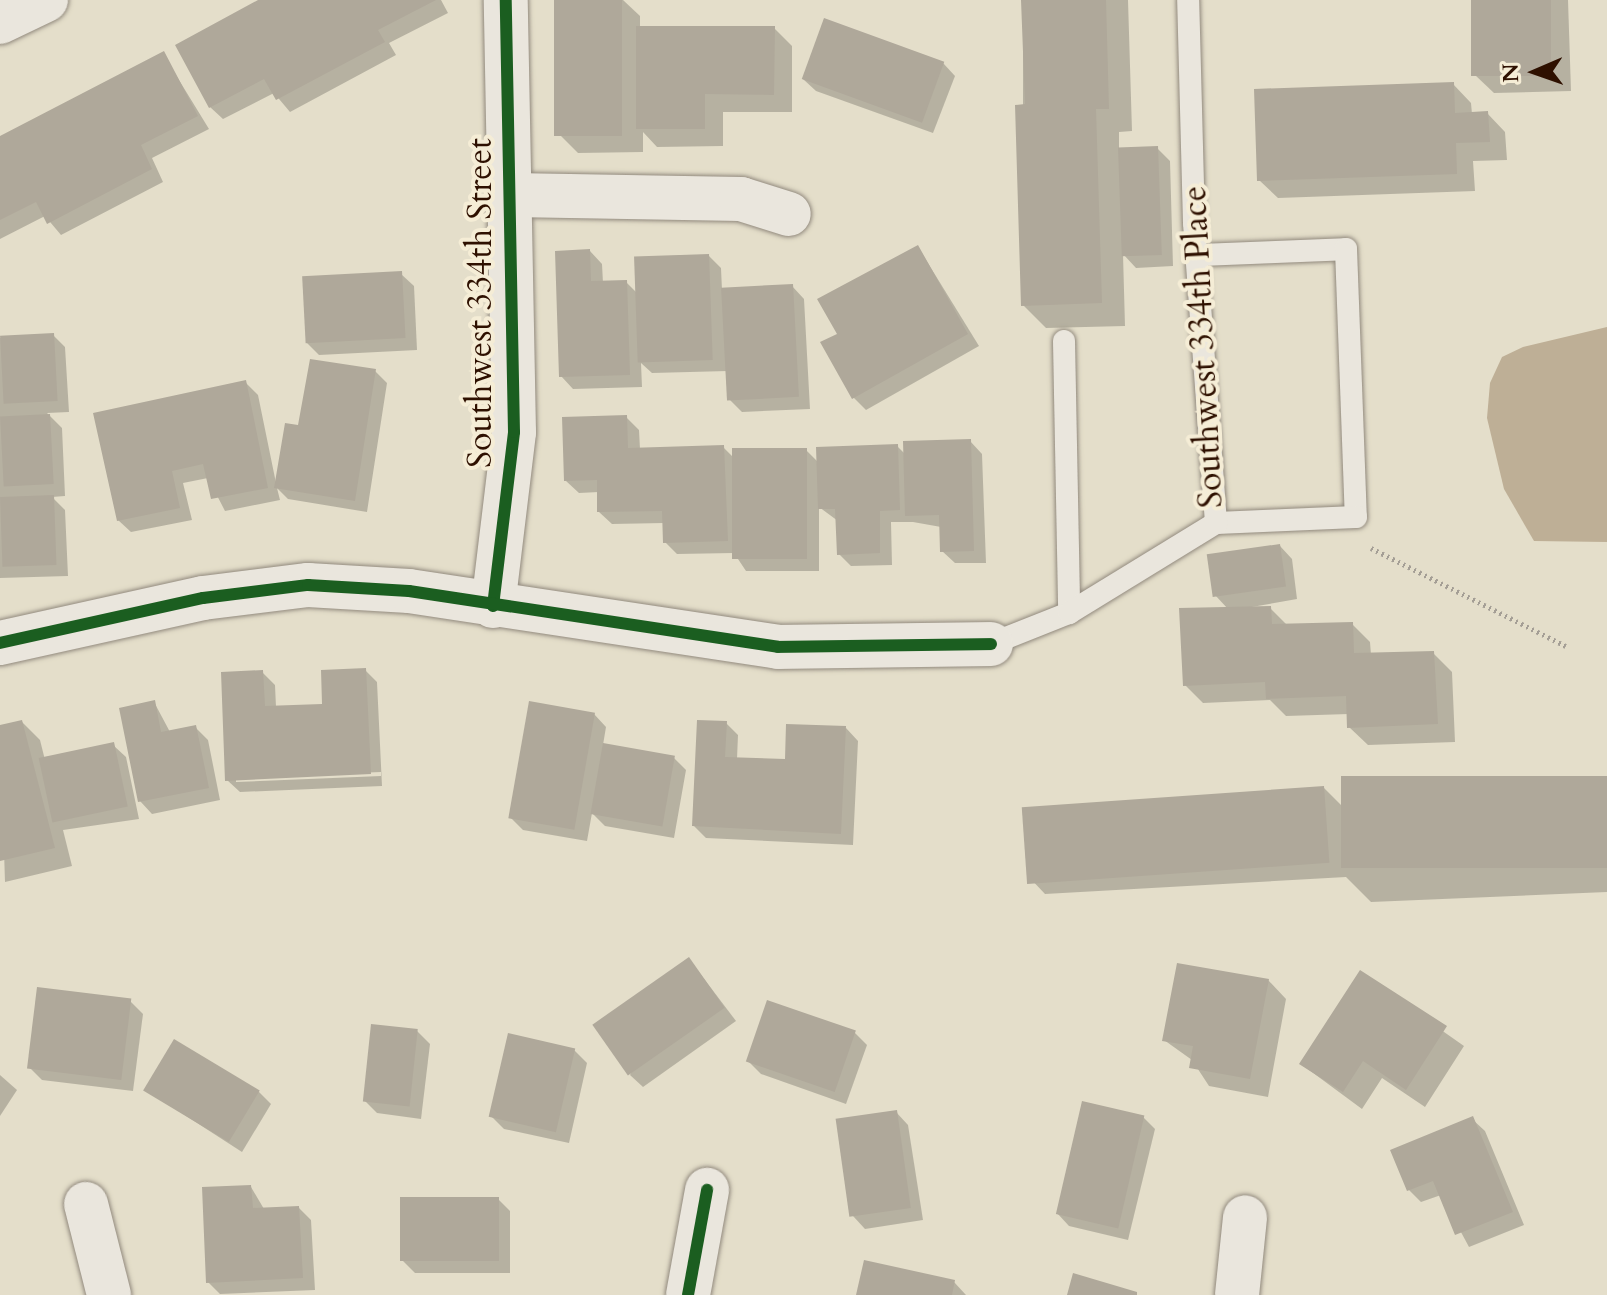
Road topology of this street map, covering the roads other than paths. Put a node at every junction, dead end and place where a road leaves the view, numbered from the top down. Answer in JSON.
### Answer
{"nodes":[{"id":1,"x":46,"y":0,"type":"edge"},
{"id":2,"x":506,"y":0,"type":"edge"},
{"id":3,"x":1188,"y":0,"type":"edge"},
{"id":4,"x":0,"y":22,"type":"edge"},
{"id":5,"x":512,"y":195,"type":"junction"},
{"id":6,"x":789,"y":214,"type":"dead end"},
{"id":7,"x":1199,"y":255,"type":"junction"},
{"id":8,"x":1064,"y":341,"type":"dead end"},
{"id":9,"x":1216,"y":523,"type":"junction"},
{"id":10,"x":493,"y":606,"type":"junction"},
{"id":11,"x":1069,"y":613,"type":"junction"},
{"id":12,"x":0,"y":643,"type":"edge"},
{"id":13,"x":991,"y":644,"type":"joint"},
{"id":14,"x":707,"y":1190,"type":"dead end"},
{"id":15,"x":86,"y":1204,"type":"dead end"},
{"id":16,"x":1245,"y":1217,"type":"dead end"},
{"id":17,"x":109,"y":1295,"type":"edge"},
{"id":18,"x":688,"y":1295,"type":"edge"},
{"id":19,"x":1237,"y":1295,"type":"edge"}],
"edges":[{"from":1,"to":4,"type":"street"},
{"from":2,"to":5,"type":"street","name":"Southwest 334th Street"},
{"from":3,"to":7,"type":"lane","name":"Southwest 334th Place"},
{"from":5,"to":6,"type":"street"},
{"from":5,"to":10,"type":"street","name":"Southwest 334th Street"},
{"from":7,"to":9,"type":"lane","name":"Southwest 334th Place"},
{"from":7,"to":9,"type":"lane"},
{"from":8,"to":11,"type":"lane"},
{"from":9,"to":11,"type":"lane","name":"Southwest 334th Place"},
{"from":10,"to":12,"type":"street"},
{"from":10,"to":13,"type":"street"},
{"from":11,"to":13,"type":"lane","name":"Southwest 334th Place"},
{"from":14,"to":18,"type":"street"},
{"from":15,"to":17,"type":"street"},
{"from":16,"to":19,"type":"street"}]}
